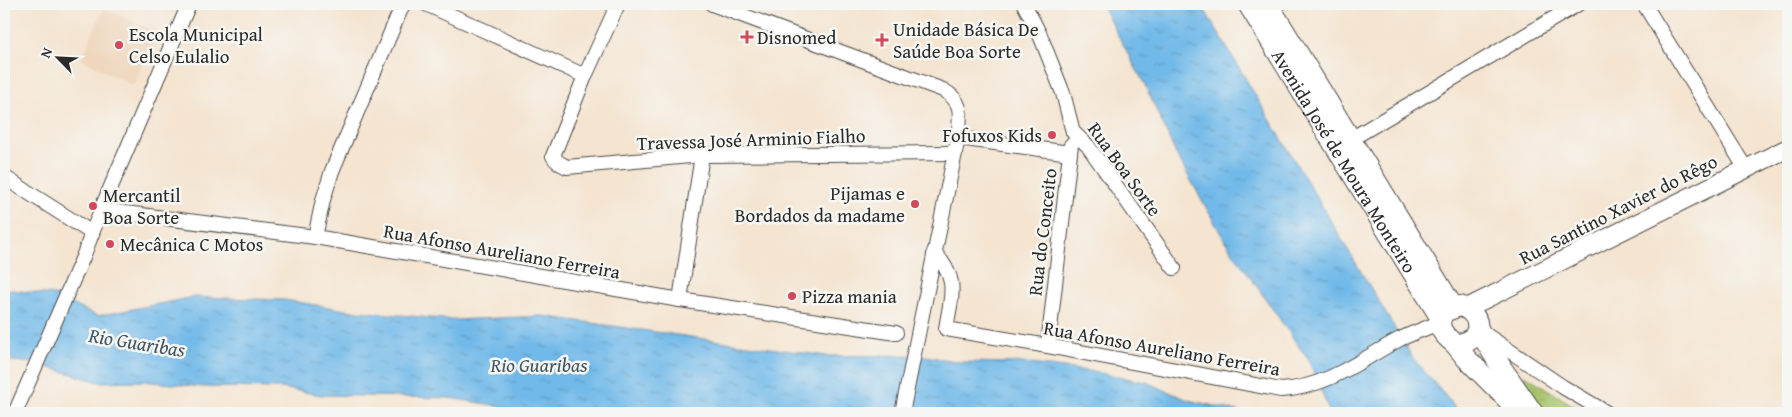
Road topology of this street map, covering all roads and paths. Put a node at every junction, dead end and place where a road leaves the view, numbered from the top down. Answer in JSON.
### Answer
{"nodes":[{"id":1,"x":403,"y":4,"type":"edge"},
{"id":2,"x":426,"y":4,"type":"edge"},
{"id":3,"x":618,"y":4,"type":"edge"},
{"id":4,"x":712,"y":4,"type":"edge"},
{"id":5,"x":1024,"y":4,"type":"edge"},
{"id":6,"x":1248,"y":4,"type":"edge"},
{"id":7,"x":1268,"y":4,"type":"edge"},
{"id":8,"x":1578,"y":4,"type":"edge"},
{"id":9,"x":1644,"y":4,"type":"edge"},
{"id":10,"x":184,"y":5,"type":"edge"},
{"id":11,"x":585,"y":76,"type":"junction"},
{"id":12,"x":1072,"y":132,"type":"junction"},
{"id":13,"x":958,"y":138,"type":"junction"},
{"id":14,"x":1350,"y":139,"type":"junction"},
{"id":15,"x":1788,"y":148,"type":"edge"},
{"id":16,"x":955,"y":153,"type":"junction"},
{"id":17,"x":1070,"y":153,"type":"junction"},
{"id":18,"x":702,"y":155,"type":"junction"},
{"id":19,"x":1746,"y":168,"type":"junction"},
{"id":20,"x":4,"y":176,"type":"edge"},
{"id":21,"x":101,"y":210,"type":"junction"},
{"id":22,"x":92,"y":233,"type":"junction"},
{"id":23,"x":315,"y":237,"type":"junction"},
{"id":24,"x":934,"y":252,"type":"junction"},
{"id":25,"x":1174,"y":268,"type":"dead end"},
{"id":26,"x":680,"y":300,"type":"junction"},
{"id":27,"x":1450,"y":314,"type":"junction"},
{"id":28,"x":1478,"y":329,"type":"junction"},
{"id":29,"x":896,"y":333,"type":"dead end"},
{"id":30,"x":1455,"y":344,"type":"junction"},
{"id":31,"x":1048,"y":346,"type":"junction"},
{"id":32,"x":15,"y":413,"type":"edge"},
{"id":33,"x":902,"y":413,"type":"edge"},
{"id":34,"x":1521,"y":413,"type":"edge"},
{"id":35,"x":1533,"y":413,"type":"edge"},
{"id":36,"x":1607,"y":413,"type":"edge"}],
"edges":[{"from":1,"to":23,"type":"street"},
{"from":2,"to":11,"type":"street"},
{"from":3,"to":11,"type":"street"},
{"from":4,"to":13,"type":"street"},
{"from":5,"to":12,"type":"street","name":"Rua Boa Sorte"},
{"from":6,"to":27,"type":"main road","name":"Avenida José de Moura Monteiro"},
{"from":7,"to":14,"type":"main road","name":"Avenida José de Moura Monteiro"},
{"from":8,"to":14,"type":"street"},
{"from":9,"to":19,"type":"street"},
{"from":10,"to":21,"type":"street"},
{"from":11,"to":18,"type":"street","name":"Travessa José Arminio Fialho"},
{"from":12,"to":17,"type":"street"},
{"from":12,"to":25,"type":"street","name":"Rua Boa Sorte"},
{"from":13,"to":16,"type":"street"},
{"from":13,"to":17,"type":"street"},
{"from":14,"to":27,"type":"main road","name":"Avenida José de Moura Monteiro"},
{"from":15,"to":19,"type":"street","name":"Rua Santino Xavier do Rêgo"},
{"from":16,"to":18,"type":"street","name":"Travessa José Arminio Fialho"},
{"from":16,"to":24,"type":"street"},
{"from":17,"to":31,"type":"street","name":"Rua do Conceito"},
{"from":18,"to":26,"type":"street"},
{"from":19,"to":27,"type":"street","name":"Rua Santino Xavier do Rêgo"},
{"from":20,"to":22,"type":"street"},
{"from":21,"to":22,"type":"street"},
{"from":21,"to":23,"type":"street","name":"Rua Afonso Aureliano Ferreira"},
{"from":22,"to":32,"type":"street"},
{"from":23,"to":26,"type":"street","name":"Rua Afonso Aureliano Ferreira"},
{"from":24,"to":31,"type":"street","name":"Rua Afonso Aureliano Ferreira"},
{"from":24,"to":33,"type":"street"},
{"from":26,"to":29,"type":"street","name":"Rua Afonso Aureliano Ferreira"},
{"from":27,"to":28,"type":"main road","name":"Avenida José de Moura Monteiro"},
{"from":27,"to":30,"type":"main road","name":"Avenida José de Moura Monteiro"},
{"from":27,"to":31,"type":"street","name":"Rua Afonso Aureliano Ferreira"},
{"from":28,"to":30,"type":"main road"},
{"from":28,"to":35,"type":"main road","name":"Avenida José de Moura Monteiro"},
{"from":28,"to":36,"type":"street"},
{"from":30,"to":34,"type":"main road","name":"Avenida José de Moura Monteiro"}]}
